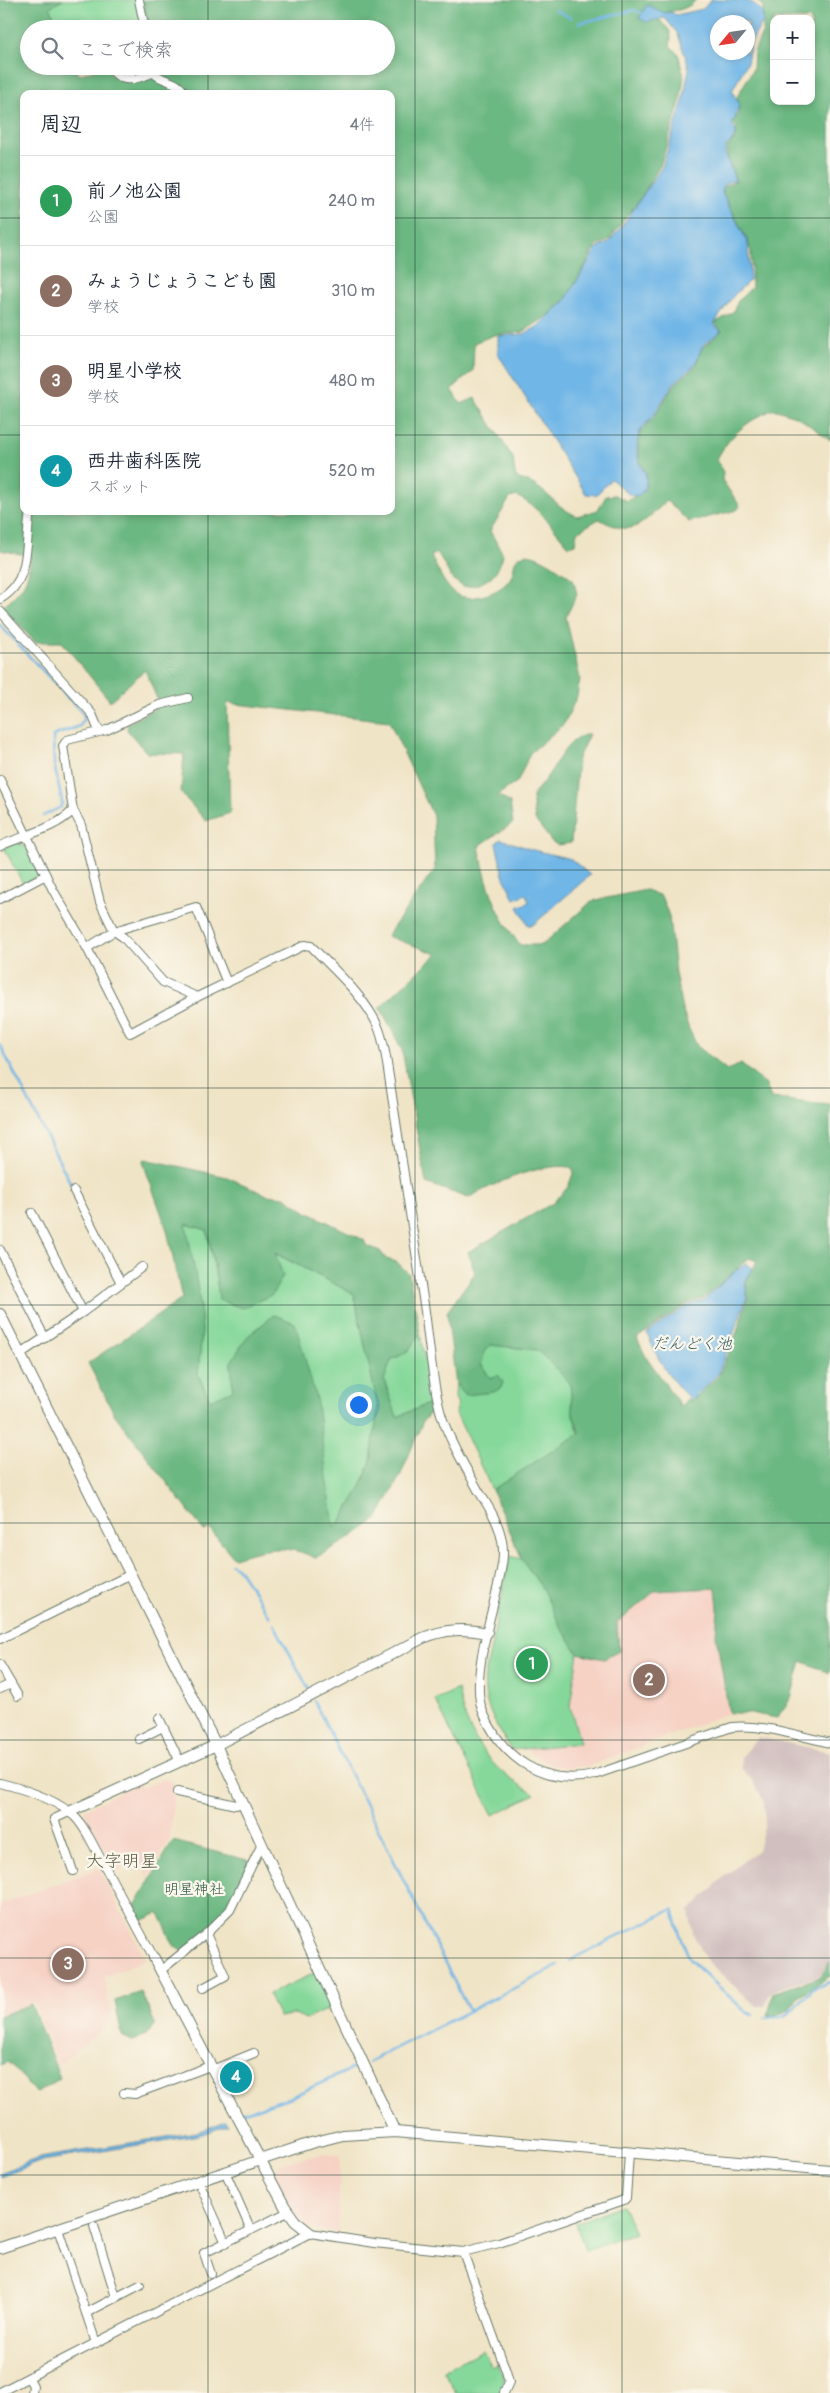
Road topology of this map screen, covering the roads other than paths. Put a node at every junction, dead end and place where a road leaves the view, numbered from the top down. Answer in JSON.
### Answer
{"nodes":[{"id":1,"x":139,"y":0,"type":"edge"},
{"id":2,"x":143,"y":20,"type":"edge"},
{"id":3,"x":115,"y":75,"type":"edge"},
{"id":4,"x":141,"y":75,"type":"edge"},
{"id":5,"x":157,"y":75,"type":"edge"},
{"id":6,"x":182,"y":90,"type":"edge"},
{"id":7,"x":30,"y":515,"type":"edge"},
{"id":8,"x":0,"y":599,"type":"edge"},
{"id":9,"x":0,"y":611,"type":"edge"},
{"id":10,"x":188,"y":698,"type":"dead end"},
{"id":11,"x":99,"y":731,"type":"junction"},
{"id":12,"x":0,"y":780,"type":"edge"},
{"id":13,"x":74,"y":810,"type":"junction"},
{"id":14,"x":28,"y":836,"type":"junction"},
{"id":15,"x":0,"y":846,"type":"edge"},
{"id":16,"x":46,"y":875,"type":"junction"},
{"id":17,"x":0,"y":899,"type":"edge"},
{"id":18,"x":114,"y":931,"type":"junction"},
{"id":19,"x":87,"y":948,"type":"junction"},
{"id":20,"x":227,"y":983,"type":"junction"},
{"id":21,"x":197,"y":997,"type":"junction"},
{"id":22,"x":74,"y":1192,"type":"dead end"},
{"id":23,"x":32,"y":1213,"type":"dead end"},
{"id":24,"x":0,"y":1250,"type":"edge"},
{"id":25,"x":142,"y":1268,"type":"dead end"},
{"id":26,"x":121,"y":1283,"type":"junction"},
{"id":27,"x":83,"y":1312,"type":"junction"},
{"id":28,"x":0,"y":1314,"type":"edge"},
{"id":29,"x":45,"y":1338,"type":"junction"},
{"id":30,"x":20,"y":1354,"type":"junction"},
{"id":31,"x":131,"y":1574,"type":"junction"},
{"id":32,"x":487,"y":1632,"type":"junction"},
{"id":33,"x":0,"y":1639,"type":"edge"},
{"id":34,"x":0,"y":1665,"type":"edge"},
{"id":35,"x":11,"y":1684,"type":"junction"},
{"id":36,"x":0,"y":1689,"type":"edge"},
{"id":37,"x":18,"y":1696,"type":"dead end"},
{"id":38,"x":159,"y":1718,"type":"dead end"},
{"id":39,"x":163,"y":1727,"type":"junction"},
{"id":40,"x":139,"y":1739,"type":"dead end"},
{"id":41,"x":830,"y":1743,"type":"edge"},
{"id":42,"x":216,"y":1745,"type":"junction"},
{"id":43,"x":180,"y":1762,"type":"junction"},
{"id":44,"x":0,"y":1783,"type":"edge"},
{"id":45,"x":177,"y":1792,"type":"dead end"},
{"id":46,"x":243,"y":1803,"type":"junction"},
{"id":47,"x":69,"y":1812,"type":"junction"},
{"id":48,"x":262,"y":1844,"type":"junction"},
{"id":49,"x":73,"y":1871,"type":"dead end"},
{"id":50,"x":206,"y":1934,"type":"junction"},
{"id":51,"x":154,"y":1958,"type":"joint"},
{"id":52,"x":160,"y":1971,"type":"junction"},
{"id":53,"x":203,"y":1988,"type":"dead end"},
{"id":54,"x":254,"y":2054,"type":"dead end"},
{"id":55,"x":211,"y":2068,"type":"junction"},
{"id":56,"x":124,"y":2093,"type":"dead end"},
{"id":57,"x":395,"y":2132,"type":"junction"},
{"id":58,"x":629,"y":2153,"type":"junction"},
{"id":59,"x":260,"y":2160,"type":"junction"},
{"id":60,"x":830,"y":2170,"type":"edge"},
{"id":61,"x":228,"y":2178,"type":"dead end"},
{"id":62,"x":201,"y":2187,"type":"dead end"},
{"id":63,"x":288,"y":2212,"type":"junction"},
{"id":64,"x":94,"y":2226,"type":"dead end"},
{"id":65,"x":58,"y":2228,"type":"junction"},
{"id":66,"x":251,"y":2230,"type":"junction"},
{"id":67,"x":310,"y":2233,"type":"junction"},
{"id":68,"x":226,"y":2242,"type":"junction"},
{"id":69,"x":0,"y":2248,"type":"edge"},
{"id":70,"x":463,"y":2252,"type":"junction"},
{"id":71,"x":211,"y":2274,"type":"dead end"},
{"id":72,"x":140,"y":2285,"type":"dead end"},
{"id":73,"x":116,"y":2297,"type":"junction"},
{"id":74,"x":86,"y":2313,"type":"junction"},
{"id":75,"x":96,"y":2343,"type":"junction"},
{"id":76,"x":29,"y":2378,"type":"junction"},
{"id":77,"x":0,"y":2392,"type":"edge"},
{"id":78,"x":32,"y":2393,"type":"edge"},
{"id":79,"x":504,"y":2393,"type":"edge"}],
"edges":[{"from":1,"to":2,"type":"street"},
{"from":3,"to":4,"type":"street"},
{"from":5,"to":6,"type":"street"},
{"from":7,"to":8,"type":"street"},
{"from":9,"to":11,"type":"street"},
{"from":10,"to":11,"type":"street"},
{"from":11,"to":13,"type":"street"},
{"from":12,"to":14,"type":"street"},
{"from":13,"to":14,"type":"street"},
{"from":13,"to":18,"type":"street"},
{"from":14,"to":15,"type":"street"},
{"from":14,"to":16,"type":"street"},
{"from":16,"to":17,"type":"street"},
{"from":16,"to":19,"type":"street"},
{"from":18,"to":19,"type":"street"},
{"from":18,"to":20,"type":"street"},
{"from":18,"to":21,"type":"street"},
{"from":19,"to":21,"type":"street"},
{"from":20,"to":21,"type":"street"},
{"from":20,"to":32,"type":"street"},
{"from":22,"to":26,"type":"street"},
{"from":23,"to":27,"type":"street"},
{"from":24,"to":29,"type":"street"},
{"from":25,"to":26,"type":"street"},
{"from":26,"to":27,"type":"street"},
{"from":27,"to":29,"type":"street"},
{"from":28,"to":30,"type":"street"},
{"from":29,"to":30,"type":"street"},
{"from":30,"to":31,"type":"street"},
{"from":31,"to":33,"type":"street"},
{"from":31,"to":42,"type":"street"},
{"from":32,"to":41,"type":"street"},
{"from":32,"to":42,"type":"street"},
{"from":34,"to":35,"type":"street"},
{"from":35,"to":36,"type":"street"},
{"from":35,"to":37,"type":"street"},
{"from":38,"to":39,"type":"street"},
{"from":39,"to":40,"type":"street"},
{"from":39,"to":43,"type":"street"},
{"from":42,"to":43,"type":"street"},
{"from":42,"to":46,"type":"street"},
{"from":43,"to":47,"type":"street"},
{"from":44,"to":47,"type":"street"},
{"from":45,"to":46,"type":"street"},
{"from":46,"to":48,"type":"street"},
{"from":47,"to":49,"type":"street"},
{"from":47,"to":51,"type":"street"},
{"from":48,"to":50,"type":"street"},
{"from":48,"to":57,"type":"street"},
{"from":50,"to":52,"type":"street"},
{"from":50,"to":53,"type":"street"},
{"from":51,"to":52,"type":"street"},
{"from":52,"to":55,"type":"street"},
{"from":54,"to":55,"type":"street"},
{"from":55,"to":56,"type":"street"},
{"from":55,"to":59,"type":"street"},
{"from":57,"to":58,"type":"street"},
{"from":57,"to":59,"type":"street"},
{"from":58,"to":60,"type":"street"},
{"from":58,"to":70,"type":"street"},
{"from":59,"to":63,"type":"street"},
{"from":59,"to":65,"type":"street"},
{"from":61,"to":66,"type":"street"},
{"from":62,"to":68,"type":"street"},
{"from":63,"to":66,"type":"street"},
{"from":63,"to":67,"type":"street"},
{"from":64,"to":73,"type":"street"},
{"from":65,"to":69,"type":"street"},
{"from":65,"to":74,"type":"street"},
{"from":66,"to":68,"type":"street"},
{"from":67,"to":70,"type":"street"},
{"from":67,"to":75,"type":"street"},
{"from":68,"to":71,"type":"street"},
{"from":70,"to":79,"type":"street"},
{"from":72,"to":73,"type":"street"},
{"from":73,"to":74,"type":"street"},
{"from":74,"to":75,"type":"street"},
{"from":75,"to":76,"type":"street"},
{"from":76,"to":77,"type":"street"},
{"from":76,"to":78,"type":"street"}]}
